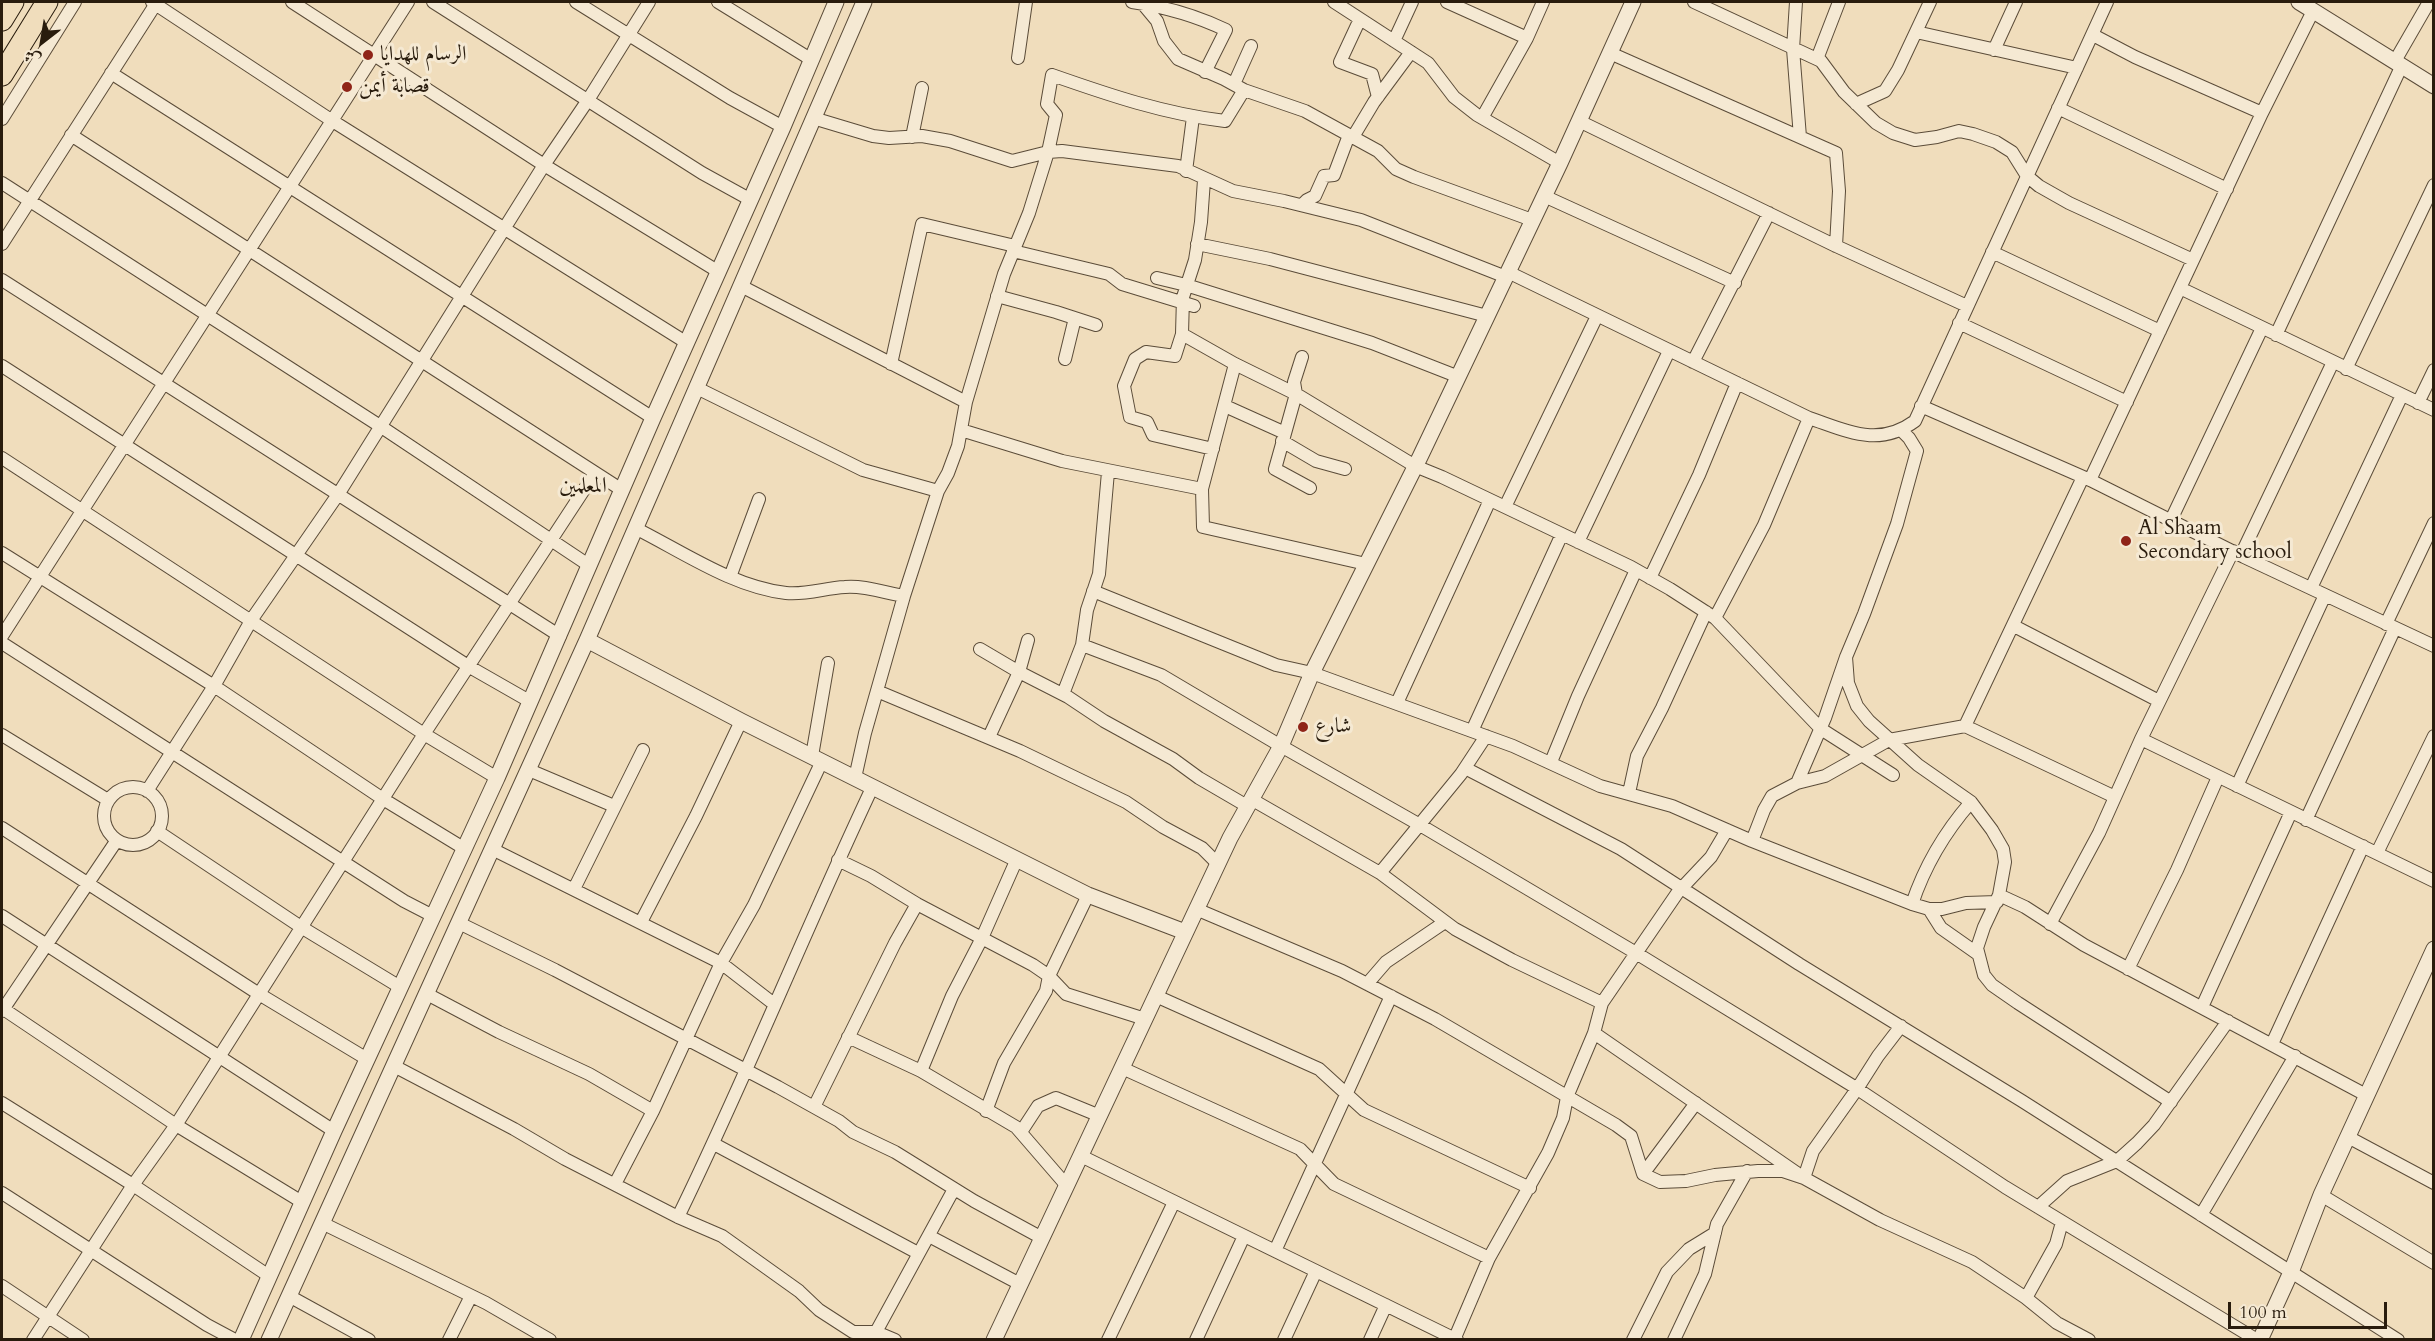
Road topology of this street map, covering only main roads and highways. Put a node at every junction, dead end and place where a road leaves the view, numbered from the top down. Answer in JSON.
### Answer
{"nodes":[{"id":1,"x":13,"y":2,"type":"edge"},
{"id":2,"x":47,"y":2,"type":"edge"},
{"id":3,"x":2,"y":20,"type":"edge"},
{"id":4,"x":4,"y":64,"type":"edge"}],
"edges":[{"from":1,"to":3,"type":"highway"},
{"from":2,"to":4,"type":"highway"}]}
